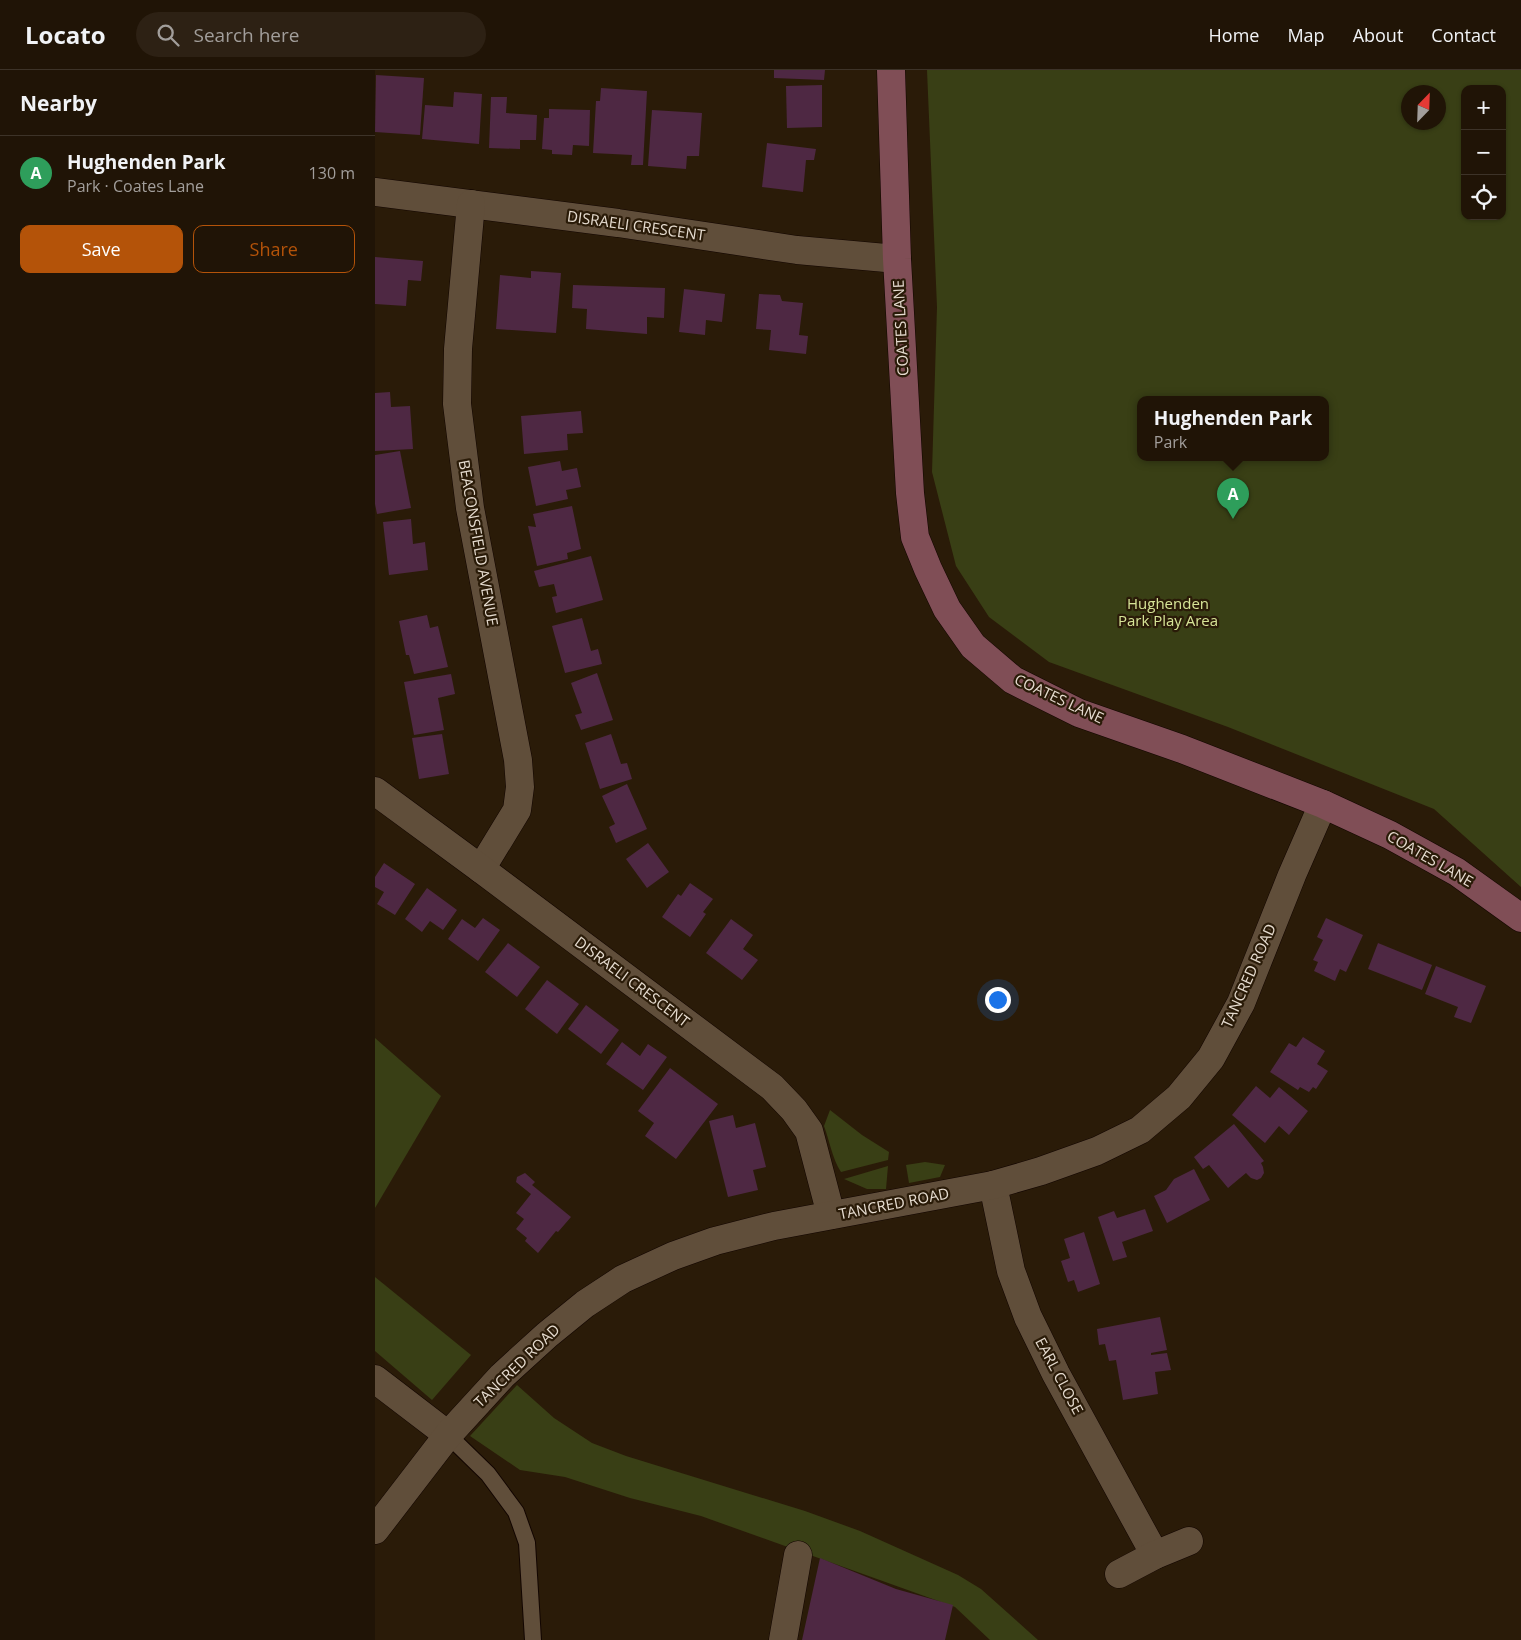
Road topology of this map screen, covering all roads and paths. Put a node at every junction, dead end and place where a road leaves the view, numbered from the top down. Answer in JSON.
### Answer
{"nodes":[{"id":1,"x":891,"y":70,"type":"edge"},
{"id":2,"x":375,"y":192,"type":"edge"},
{"id":3,"x":471,"y":204,"type":"junction"},
{"id":4,"x":897,"y":259,"type":"junction"},
{"id":5,"x":375,"y":792,"type":"edge"},
{"id":6,"x":1323,"y":804,"type":"junction"},
{"id":7,"x":481,"y":869,"type":"junction"},
{"id":8,"x":1521,"y":918,"type":"edge"},
{"id":9,"x":993,"y":1186,"type":"junction"},
{"id":10,"x":831,"y":1215,"type":"junction"},
{"id":11,"x":375,"y":1379,"type":"edge"},
{"id":12,"x":448,"y":1436,"type":"junction"},
{"id":13,"x":378,"y":1521,"type":"edge"},
{"id":14,"x":1189,"y":1541,"type":"dead end"},
{"id":15,"x":798,"y":1555,"type":"dead end"},
{"id":16,"x":1155,"y":1555,"type":"junction"},
{"id":17,"x":1119,"y":1574,"type":"dead end"},
{"id":18,"x":533,"y":1640,"type":"edge"},
{"id":19,"x":783,"y":1640,"type":"edge"}],
"edges":[{"from":1,"to":4,"type":"street","name":"COATES LANE"},
{"from":2,"to":3,"type":"street","name":"DISRAELI CRESCENT"},
{"from":3,"to":4,"type":"street","name":"DISRAELI CRESCENT"},
{"from":3,"to":7,"type":"street","name":"BEACONSFIELD AVENUE"},
{"from":4,"to":6,"type":"street","name":"COATES LANE"},
{"from":5,"to":7,"type":"street","name":"DISRAELI CRESCENT"},
{"from":6,"to":8,"type":"street","name":"COATES LANE"},
{"from":6,"to":9,"type":"street","name":"TANCRED ROAD"},
{"from":7,"to":10,"type":"street","name":"DISRAELI CRESCENT"},
{"from":9,"to":10,"type":"street","name":"TANCRED ROAD"},
{"from":9,"to":16,"type":"street","name":"EARL CLOSE"},
{"from":10,"to":12,"type":"street","name":"TANCRED ROAD"},
{"from":11,"to":12,"type":"street"},
{"from":12,"to":13,"type":"street","name":"TANCRED ROAD"},
{"from":12,"to":18,"type":"lane"},
{"from":14,"to":16,"type":"street"},
{"from":15,"to":19,"type":"street"},
{"from":16,"to":17,"type":"street"}]}
